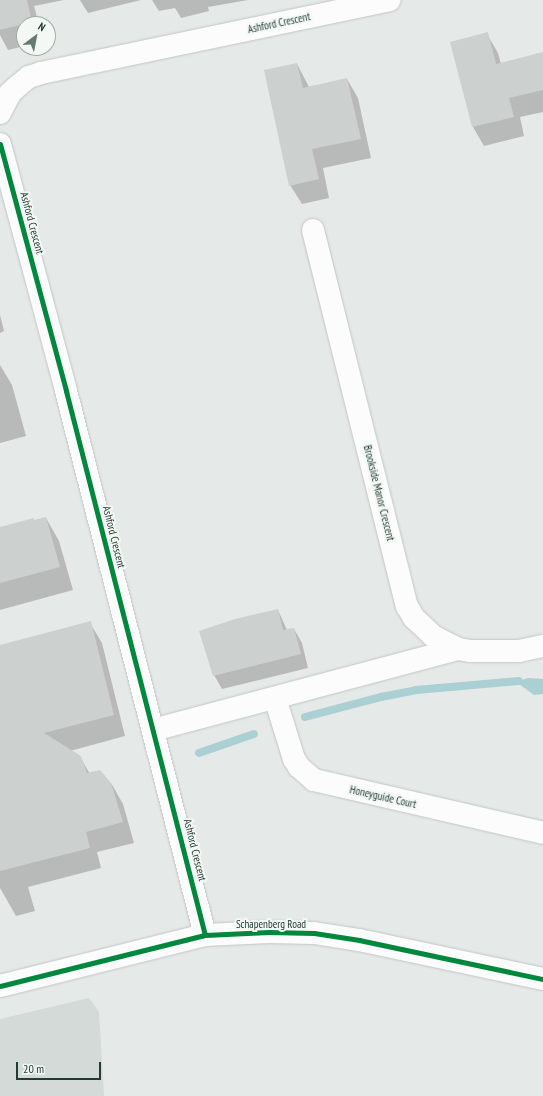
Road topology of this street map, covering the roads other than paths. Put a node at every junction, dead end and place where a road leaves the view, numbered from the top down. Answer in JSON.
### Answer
{"nodes":[{"id":1,"x":389,"y":0,"type":"edge"},
{"id":2,"x":0,"y":113,"type":"edge"},
{"id":3,"x":0,"y":144,"type":"edge"},
{"id":4,"x":312,"y":230,"type":"dead end"},
{"id":5,"x":543,"y":646,"type":"edge"},
{"id":6,"x":458,"y":649,"type":"junction"},
{"id":7,"x":275,"y":698,"type":"junction"},
{"id":8,"x":153,"y":730,"type":"junction"},
{"id":9,"x":543,"y":833,"type":"edge"},
{"id":10,"x":205,"y":935,"type":"junction"},
{"id":11,"x":543,"y":979,"type":"edge"},
{"id":12,"x":0,"y":986,"type":"edge"}],
"edges":[{"from":1,"to":2,"type":"street","name":"Ashford Crescent"},
{"from":3,"to":8,"type":"street","name":"Ashford Crescent"},
{"from":4,"to":6,"type":"street","name":"Brookside Manor Crescent"},
{"from":5,"to":6,"type":"street","name":"Brookside Manor Crescent"},
{"from":6,"to":7,"type":"street"},
{"from":7,"to":8,"type":"street"},
{"from":7,"to":9,"type":"street","name":"Honeyguide Court"},
{"from":8,"to":10,"type":"street","name":"Ashford Crescent"},
{"from":10,"to":11,"type":"street","name":"Schapenberg Road"},
{"from":10,"to":12,"type":"street","name":"Schapenberg Road"}]}
